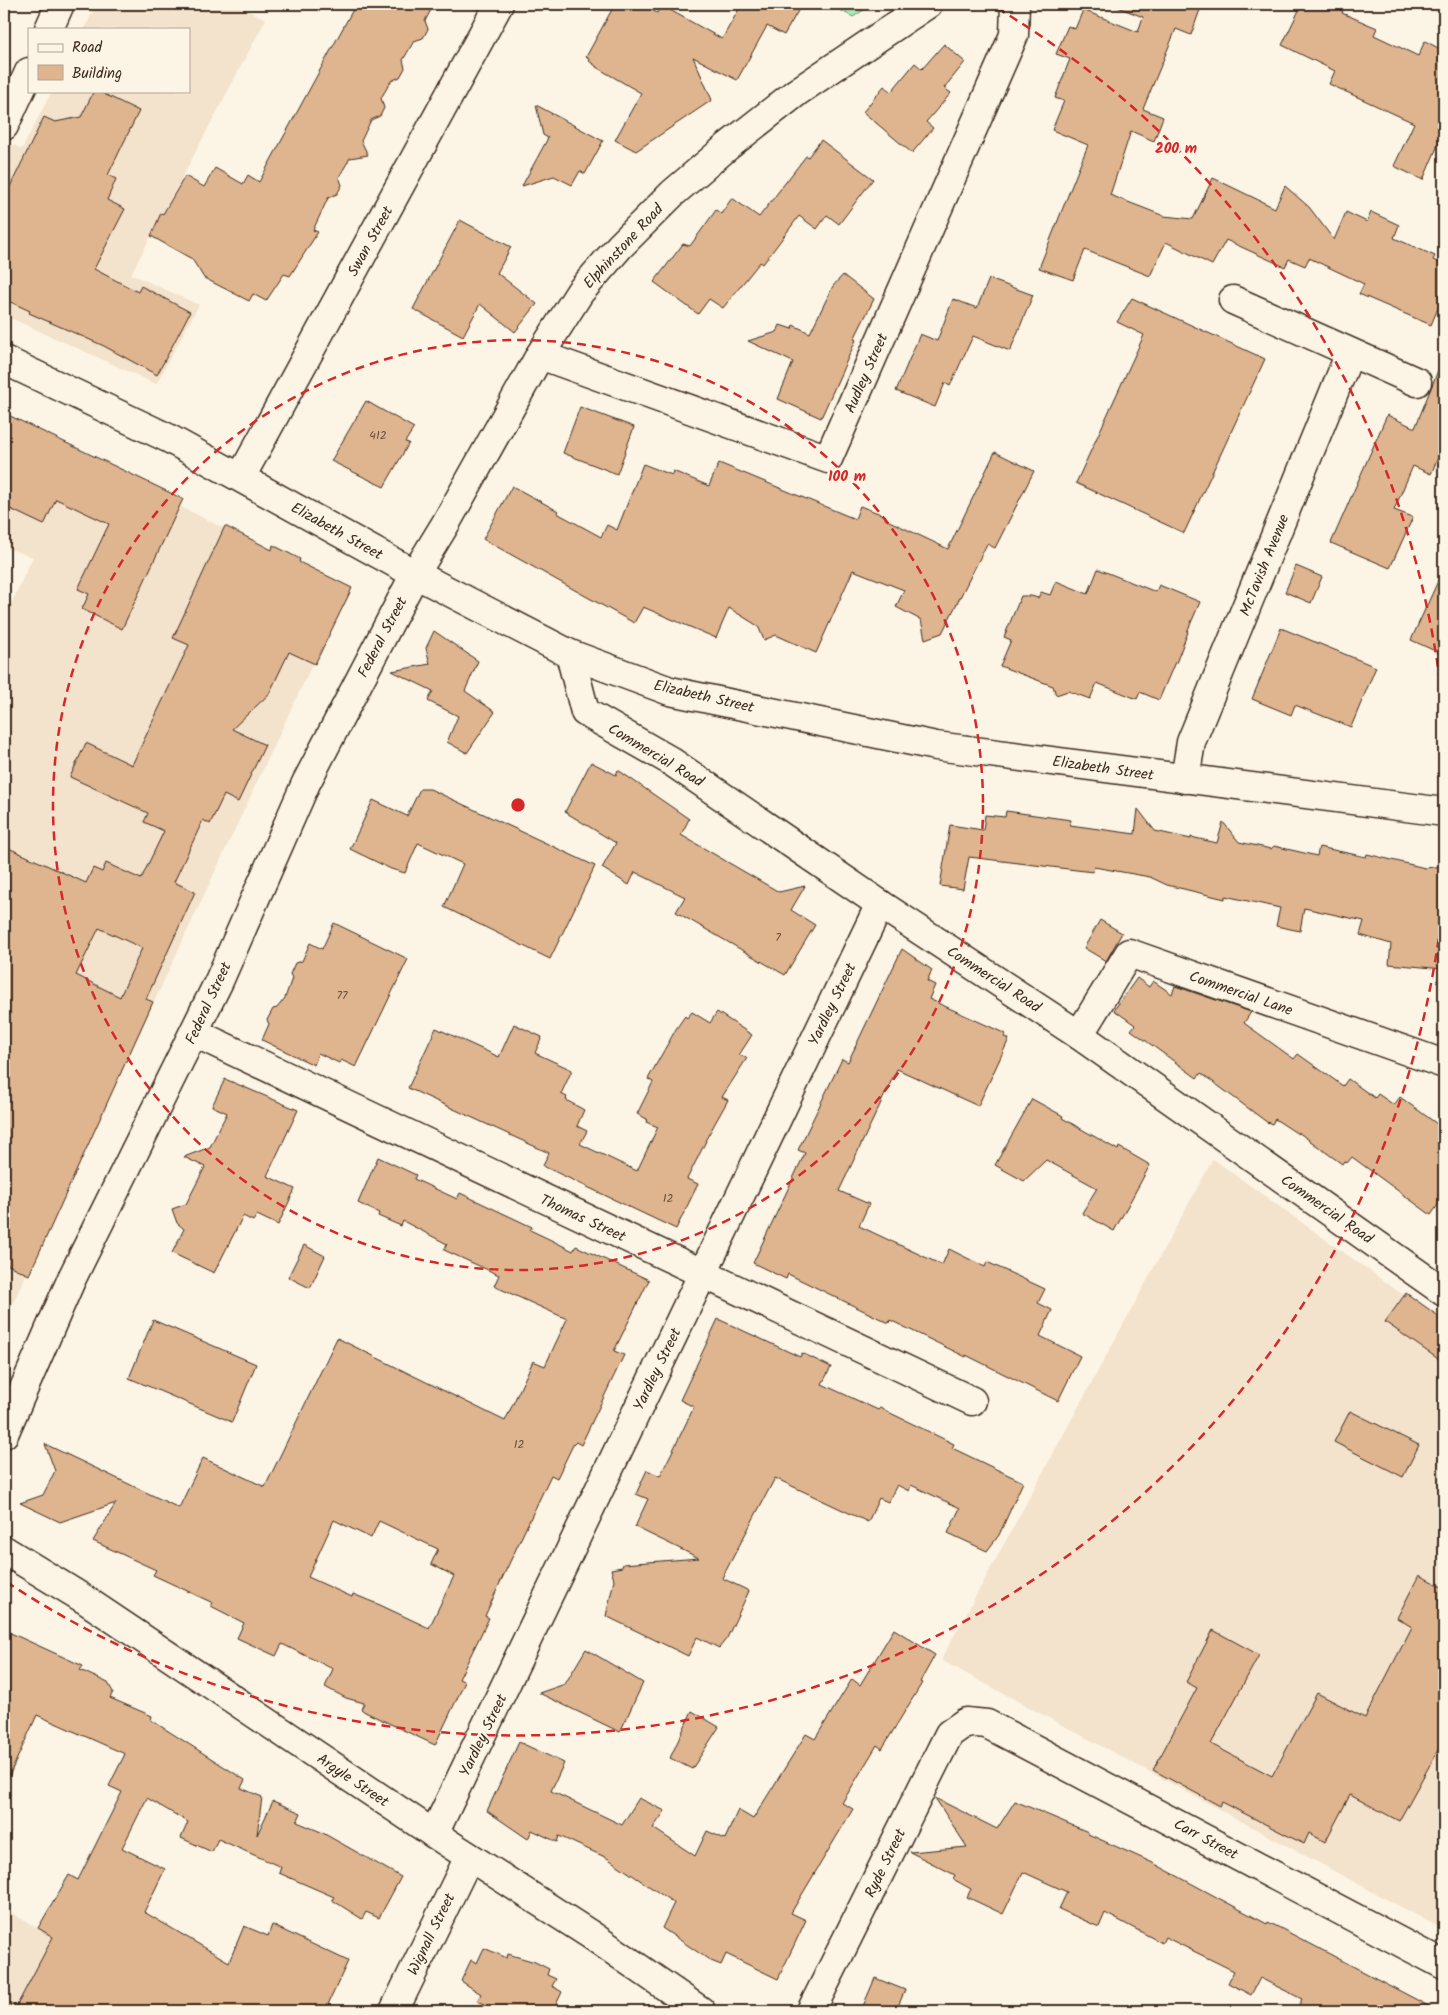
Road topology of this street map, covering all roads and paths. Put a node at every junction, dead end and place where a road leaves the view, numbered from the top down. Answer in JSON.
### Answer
{"nodes":[{"id":1,"x":60,"y":4,"type":"edge"},
{"id":2,"x":499,"y":4,"type":"edge"},
{"id":3,"x":928,"y":4,"type":"edge"},
{"id":4,"x":1014,"y":4,"type":"edge"},
{"id":5,"x":49,"y":28,"type":"edge"},
{"id":6,"x":28,"y":74,"type":"edge"},
{"id":7,"x":4,"y":126,"type":"edge"},
{"id":8,"x":1233,"y":300,"type":"dead end"},
{"id":9,"x":1350,"y":352,"type":"junction"},
{"id":10,"x":540,"y":355,"type":"junction"},
{"id":11,"x":4,"y":360,"type":"edge"},
{"id":12,"x":1417,"y":382,"type":"dead end"},
{"id":13,"x":241,"y":478,"type":"junction"},
{"id":14,"x":415,"y":574,"type":"junction"},
{"id":15,"x":570,"y":654,"type":"junction"},
{"id":16,"x":1185,"y":779,"type":"junction"},
{"id":17,"x":1444,"y":812,"type":"edge"},
{"id":18,"x":880,"y":904,"type":"junction"},
{"id":19,"x":195,"y":1033,"type":"junction"},
{"id":20,"x":1079,"y":1035,"type":"junction"},
{"id":21,"x":1444,"y":1064,"type":"edge"},
{"id":22,"x":702,"y":1275,"type":"junction"},
{"id":23,"x":1444,"y":1292,"type":"edge"},
{"id":24,"x":972,"y":1401,"type":"dead end"},
{"id":25,"x":4,"y":1434,"type":"edge"},
{"id":26,"x":4,"y":1550,"type":"edge"},
{"id":27,"x":966,"y":1722,"type":"joint"},
{"id":28,"x":434,"y":1834,"type":"junction"},
{"id":29,"x":469,"y":1857,"type":"junction"},
{"id":30,"x":1444,"y":1965,"type":"edge"},
{"id":31,"x":394,"y":2011,"type":"edge"},
{"id":32,"x":701,"y":2011,"type":"edge"},
{"id":33,"x":811,"y":2011,"type":"edge"}],
"edges":[{"from":1,"to":5,"type":"street"},
{"from":2,"to":13,"type":"street","name":"Swan Street"},
{"from":3,"to":10,"type":"street","name":"Elphinstone Road"},
{"from":4,"to":10,"type":"street","name":"Audley Street"},
{"from":6,"to":7,"type":"street"},
{"from":8,"to":9,"type":"street"},
{"from":9,"to":12,"type":"street"},
{"from":9,"to":16,"type":"street","name":"McTavish Avenue"},
{"from":10,"to":14,"type":"street","name":"Elphinstone Road"},
{"from":11,"to":13,"type":"street","name":"Elizabeth Street"},
{"from":13,"to":14,"type":"street","name":"Elizabeth Street"},
{"from":14,"to":15,"type":"street","name":"Elizabeth Street"},
{"from":14,"to":19,"type":"street","name":"Federal Street"},
{"from":15,"to":16,"type":"street","name":"Elizabeth Street"},
{"from":15,"to":18,"type":"street","name":"Commercial Road"},
{"from":16,"to":17,"type":"street","name":"Elizabeth Street"},
{"from":18,"to":20,"type":"street","name":"Commercial Road"},
{"from":18,"to":22,"type":"street","name":"Yardley Street"},
{"from":19,"to":22,"type":"street","name":"Thomas Street"},
{"from":19,"to":25,"type":"street","name":"Federal Street"},
{"from":20,"to":21,"type":"street","name":"Commercial Lane"},
{"from":20,"to":23,"type":"street","name":"Commercial Road"},
{"from":22,"to":24,"type":"street","name":"Thomas Street"},
{"from":22,"to":28,"type":"street","name":"Yardley Street"},
{"from":26,"to":28,"type":"street","name":"Argyle Street"},
{"from":27,"to":30,"type":"street","name":"Carr Street"},
{"from":27,"to":33,"type":"street","name":"Ryde Street"},
{"from":28,"to":29,"type":"street","name":"Argyle Street"},
{"from":29,"to":31,"type":"street","name":"Wignall Street"},
{"from":29,"to":32,"type":"street","name":"Argyle Street"}]}
